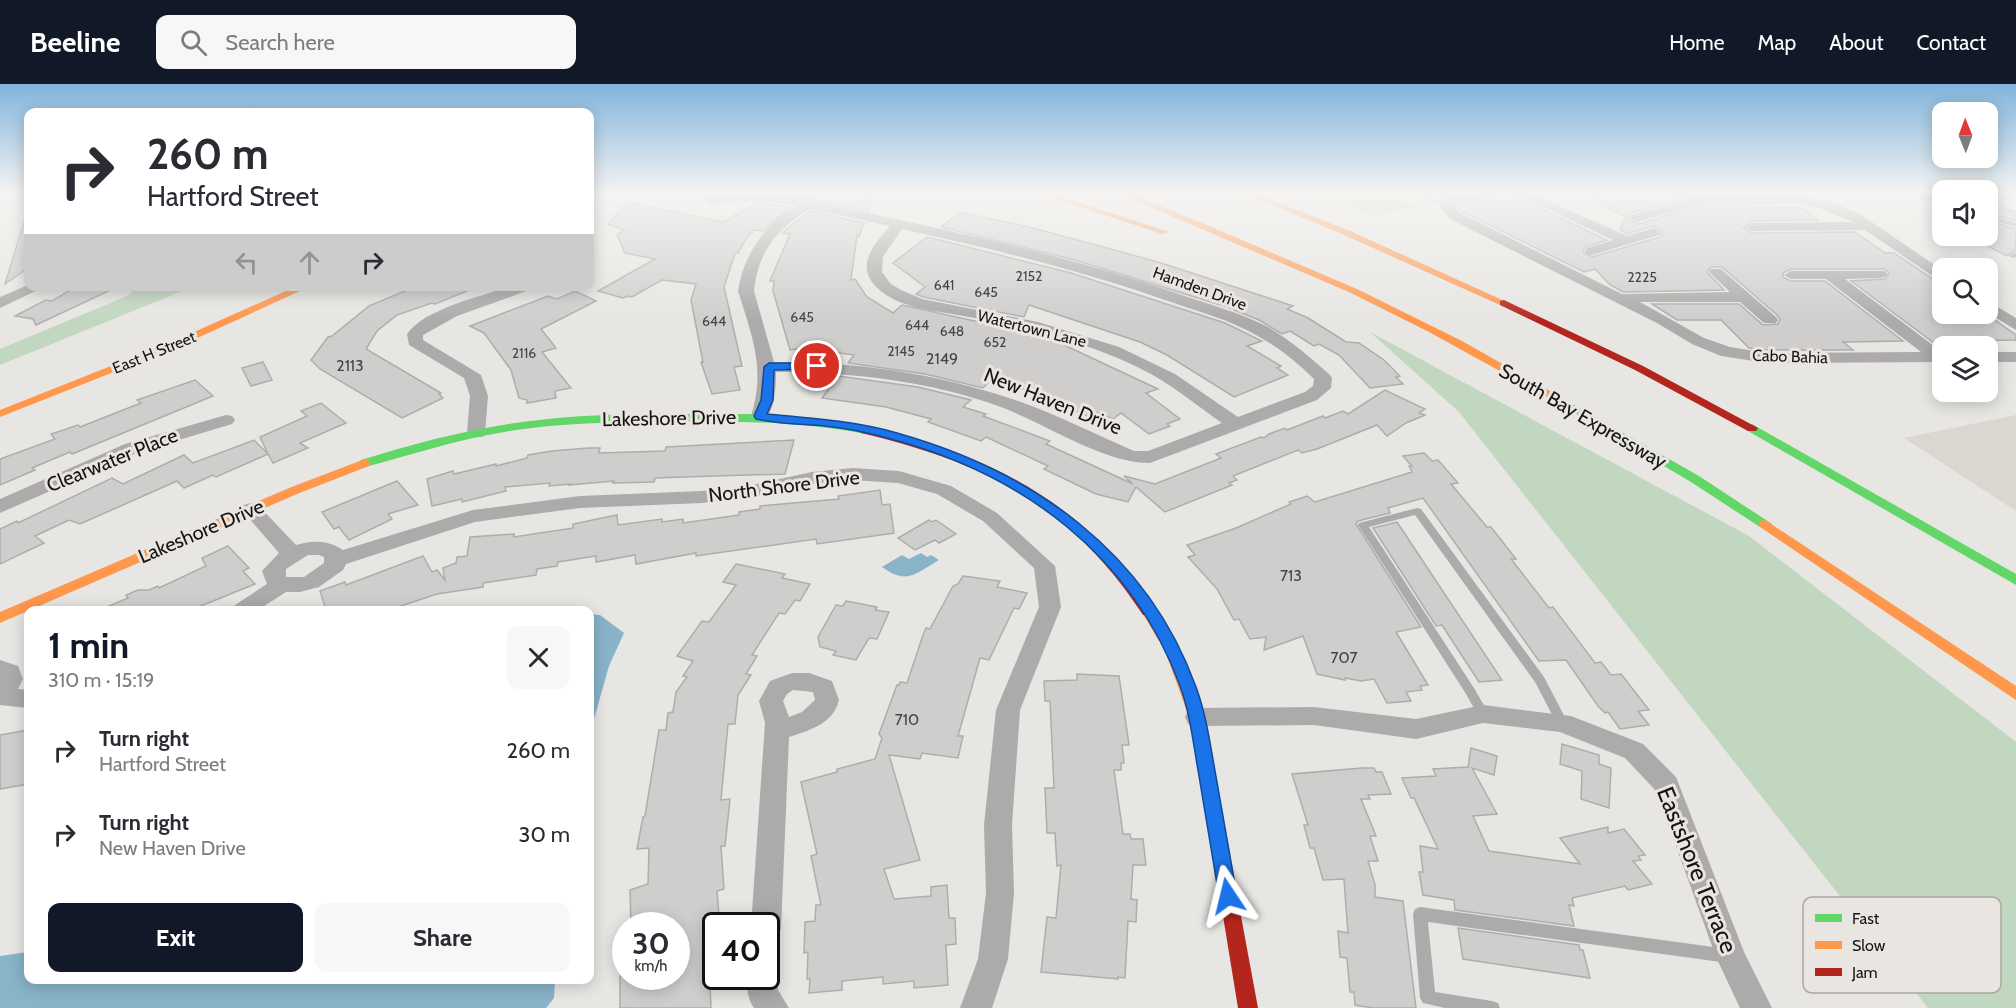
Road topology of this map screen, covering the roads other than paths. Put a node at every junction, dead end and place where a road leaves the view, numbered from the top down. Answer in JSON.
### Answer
{"nodes":[{"id":1,"x":769,"y":235,"type":"edge"},
{"id":2,"x":891,"y":235,"type":"edge"},
{"id":3,"x":948,"y":235,"type":"edge"},
{"id":4,"x":1223,"y":235,"type":"edge"},
{"id":5,"x":1351,"y":235,"type":"edge"},
{"id":6,"x":1493,"y":235,"type":"edge"},
{"id":7,"x":1614,"y":235,"type":"edge"},
{"id":8,"x":1645,"y":235,"type":"edge"},
{"id":9,"x":1881,"y":235,"type":"edge"},
{"id":10,"x":1627,"y":241,"type":"junction"},
{"id":11,"x":1592,"y":250,"type":"dead end"},
{"id":12,"x":1932,"y":269,"type":"edge"},
{"id":13,"x":1716,"y":272,"type":"dead end"},
{"id":14,"x":1829,"y":274,"type":"junction"},
{"id":15,"x":1880,"y":274,"type":"dead end"},
{"id":16,"x":1791,"y":275,"type":"dead end"},
{"id":17,"x":1485,"y":279,"type":"dead end"},
{"id":18,"x":1296,"y":280,"type":"dead end"},
{"id":19,"x":28,"y":291,"type":"edge"},
{"id":20,"x":295,"y":291,"type":"edge"},
{"id":21,"x":514,"y":291,"type":"edge"},
{"id":22,"x":1743,"y":297,"type":"junction"},
{"id":23,"x":1619,"y":298,"type":"junction"},
{"id":24,"x":0,"y":303,"type":"edge"},
{"id":25,"x":1998,"y":313,"type":"edge"},
{"id":26,"x":1770,"y":320,"type":"dead end"},
{"id":27,"x":2016,"y":325,"type":"edge"},
{"id":28,"x":1572,"y":334,"type":"junction"},
{"id":29,"x":1932,"y":351,"type":"edge"},
{"id":30,"x":1932,"y":357,"type":"edge"},
{"id":31,"x":1998,"y":357,"type":"edge"},
{"id":32,"x":2016,"y":357,"type":"edge"},
{"id":33,"x":1496,"y":365,"type":"junction"},
{"id":34,"x":769,"y":367,"type":"junction"},
{"id":35,"x":1311,"y":396,"type":"joint"},
{"id":36,"x":0,"y":414,"type":"edge"},
{"id":37,"x":760,"y":416,"type":"junction"},
{"id":38,"x":226,"y":420,"type":"dead end"},
{"id":39,"x":1234,"y":424,"type":"junction"},
{"id":40,"x":476,"y":433,"type":"junction"},
{"id":41,"x":0,"y":507,"type":"edge"},
{"id":42,"x":252,"y":509,"type":"junction"},
{"id":43,"x":292,"y":554,"type":"junction"},
{"id":44,"x":337,"y":559,"type":"junction"},
{"id":45,"x":2016,"y":580,"type":"edge"},
{"id":46,"x":282,"y":584,"type":"junction"},
{"id":47,"x":28,"y":606,"type":"edge"},
{"id":48,"x":249,"y":606,"type":"edge"},
{"id":49,"x":24,"y":608,"type":"edge"},
{"id":50,"x":0,"y":618,"type":"edge"},
{"id":51,"x":0,"y":669,"type":"edge"},
{"id":52,"x":0,"y":694,"type":"edge"},
{"id":53,"x":2016,"y":694,"type":"edge"},
{"id":54,"x":24,"y":698,"type":"edge"},
{"id":55,"x":1483,"y":714,"type":"junction"},
{"id":56,"x":1197,"y":717,"type":"junction"},
{"id":57,"x":1562,"y":723,"type":"junction"},
{"id":58,"x":776,"y":732,"type":"dead end"},
{"id":59,"x":767,"y":912,"type":"edge"},
{"id":60,"x":1731,"y":957,"type":"junction"},
{"id":61,"x":763,"y":990,"type":"edge"},
{"id":62,"x":773,"y":1008,"type":"edge"},
{"id":63,"x":976,"y":1008,"type":"edge"},
{"id":64,"x":1248,"y":1008,"type":"edge"},
{"id":65,"x":1492,"y":1008,"type":"edge"},
{"id":66,"x":1756,"y":1008,"type":"edge"}],
"edges":[{"from":1,"to":34,"type":"street"},
{"from":2,"to":39,"type":"street","name":"Watertown Lane"},
{"from":3,"to":35,"type":"street","name":"Hamden Drive"},
{"from":4,"to":33,"type":"main road","name":"South Bay Expressway"},
{"from":5,"to":28,"type":"main road"},
{"from":6,"to":23,"type":"street","name":"Cabo Bahia"},
{"from":7,"to":10,"type":"street"},
{"from":8,"to":10,"type":"street"},
{"from":9,"to":12,"type":"street"},
{"from":10,"to":11,"type":"street"},
{"from":13,"to":22,"type":"street","name":"Cabo Bahia"},
{"from":14,"to":15,"type":"street"},
{"from":14,"to":16,"type":"street"},
{"from":14,"to":29,"type":"street","name":"Cabo Bahia"},
{"from":17,"to":28,"type":"main road"},
{"from":18,"to":33,"type":"main road"},
{"from":19,"to":24,"type":"street"},
{"from":20,"to":36,"type":"main road","name":"East H Street"},
{"from":21,"to":40,"type":"street"},
{"from":22,"to":23,"type":"street","name":"Cabo Bahia"},
{"from":22,"to":26,"type":"street","name":"Cabo Bahia"},
{"from":23,"to":30,"type":"street","name":"Cabo Bahia"},
{"from":25,"to":27,"type":"street"},
{"from":28,"to":45,"type":"main road"},
{"from":31,"to":32,"type":"street"},
{"from":33,"to":53,"type":"main road","name":"South Bay Expressway"},
{"from":34,"to":37,"type":"street"},
{"from":34,"to":39,"type":"street","name":"New Haven Drive"},
{"from":35,"to":39,"type":"street","name":"New Haven Drive"},
{"from":37,"to":40,"type":"main road","name":"Lakeshore Drive"},
{"from":37,"to":56,"type":"main road","name":"Lakeshore Drive"},
{"from":38,"to":41,"type":"street","name":"Clearwater Place"},
{"from":40,"to":42,"type":"main road","name":"Lakeshore Drive"},
{"from":42,"to":43,"type":"street"},
{"from":42,"to":47,"type":"main road","name":"Lakeshore Drive"},
{"from":43,"to":44,"type":"street"},
{"from":43,"to":46,"type":"street"},
{"from":44,"to":46,"type":"street","name":"North Shore Drive"},
{"from":44,"to":63,"type":"street","name":"North Shore Drive"},
{"from":46,"to":48,"type":"street","name":"North Shore Drive"},
{"from":49,"to":50,"type":"main road","name":"Lakeshore Drive"},
{"from":51,"to":52,"type":"street"},
{"from":52,"to":54,"type":"street"},
{"from":55,"to":56,"type":"street","name":"Eastshore Terrace"},
{"from":55,"to":57,"type":"street","name":"Eastshore Terrace"},
{"from":55,"to":57,"type":"lane"},
{"from":56,"to":64,"type":"main road","name":"Lakeshore Drive"},
{"from":57,"to":60,"type":"street","name":"Eastshore Terrace"},
{"from":58,"to":59,"type":"street"},
{"from":60,"to":65,"type":"lane"},
{"from":60,"to":66,"type":"street","name":"Eastshore Terrace"},
{"from":61,"to":62,"type":"street"}]}
